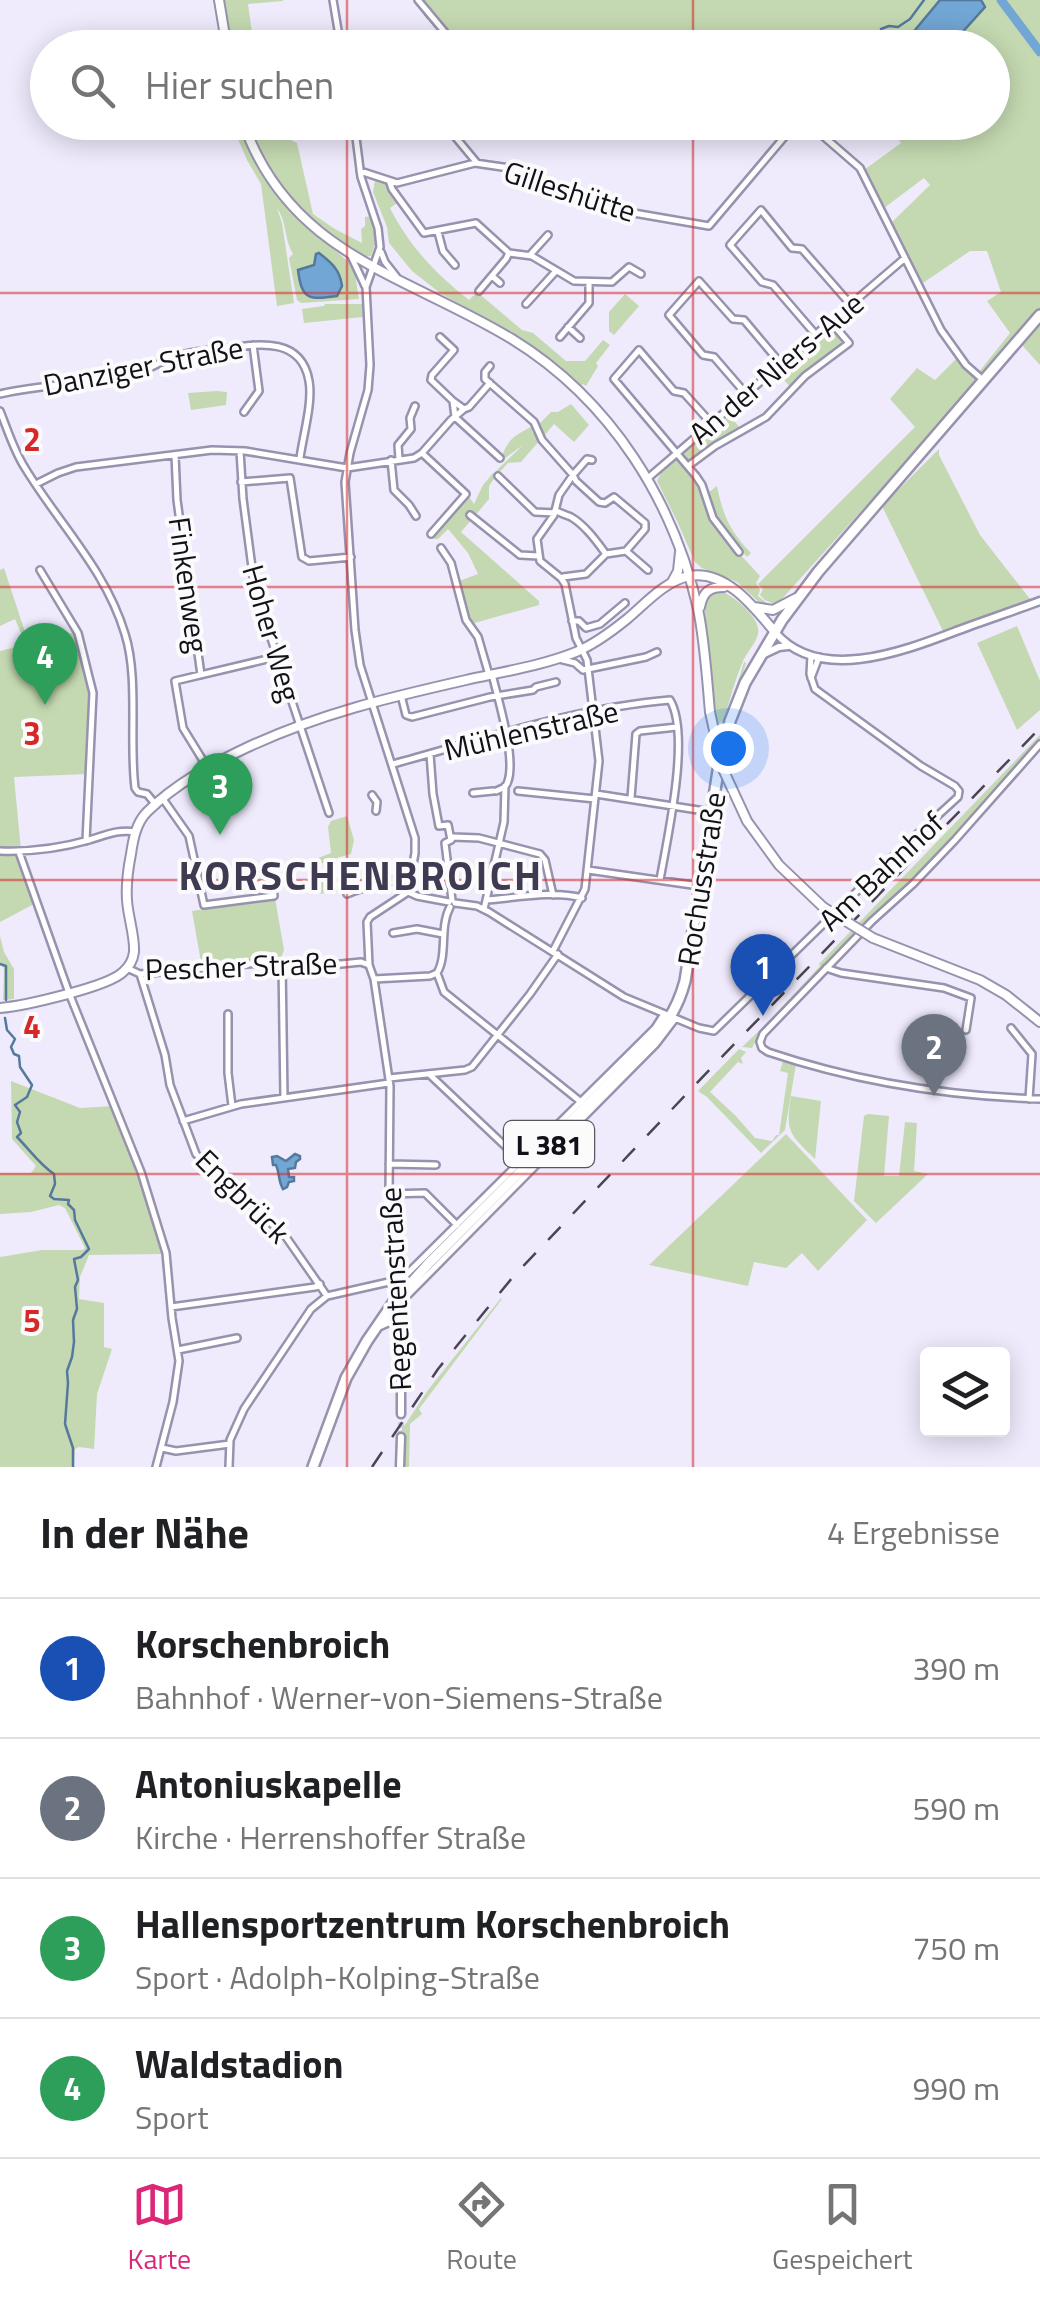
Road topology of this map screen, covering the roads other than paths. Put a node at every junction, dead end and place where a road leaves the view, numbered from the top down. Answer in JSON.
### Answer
{"nodes":[{"id":1,"x":219,"y":0,"type":"edge"},
{"id":2,"x":333,"y":0,"type":"edge"},
{"id":3,"x":418,"y":0,"type":"edge"},
{"id":4,"x":224,"y":30,"type":"edge"},
{"id":5,"x":338,"y":30,"type":"edge"},
{"id":6,"x":443,"y":30,"type":"edge"},
{"id":7,"x":250,"y":140,"type":"edge"},
{"id":8,"x":356,"y":140,"type":"edge"},
{"id":9,"x":458,"y":140,"type":"edge"},
{"id":10,"x":781,"y":140,"type":"edge"},
{"id":11,"x":828,"y":140,"type":"edge"},
{"id":12,"x":477,"y":163,"type":"junction"},
{"id":13,"x":360,"y":171,"type":"junction"},
{"id":14,"x":390,"y":182,"type":"junction"},
{"id":15,"x":438,"y":232,"type":"junction"},
{"id":16,"x":548,"y":235,"type":"dead end"},
{"id":17,"x":380,"y":249,"type":"junction"},
{"id":18,"x":349,"y":253,"type":"junction"},
{"id":19,"x":509,"y":253,"type":"junction"},
{"id":20,"x":530,"y":255,"type":"junction"},
{"id":21,"x":905,"y":258,"type":"junction"},
{"id":22,"x":455,"y":265,"type":"dead end"},
{"id":23,"x":374,"y":267,"type":"junction"},
{"id":24,"x":556,"y":270,"type":"junction"},
{"id":25,"x":640,"y":274,"type":"dead end"},
{"id":26,"x":492,"y":276,"type":"junction"},
{"id":27,"x":400,"y":281,"type":"junction"},
{"id":28,"x":589,"y":282,"type":"junction"},
{"id":29,"x":500,"y":283,"type":"dead end"},
{"id":30,"x":366,"y":287,"type":"junction"},
{"id":31,"x":478,"y":291,"type":"dead end"},
{"id":32,"x":526,"y":304,"type":"dead end"},
{"id":33,"x":850,"y":305,"type":"junction"},
{"id":34,"x":1040,"y":315,"type":"edge"},
{"id":35,"x":831,"y":322,"type":"junction"},
{"id":36,"x":568,"y":328,"type":"junction"},
{"id":37,"x":816,"y":335,"type":"junction"},
{"id":38,"x":440,"y":337,"type":"dead end"},
{"id":39,"x":560,"y":337,"type":"dead end"},
{"id":40,"x":580,"y":338,"type":"dead end"},
{"id":41,"x":253,"y":345,"type":"junction"},
{"id":42,"x":781,"y":364,"type":"junction"},
{"id":43,"x":490,"y":366,"type":"dead end"},
{"id":44,"x":984,"y":380,"type":"junction"},
{"id":45,"x":490,"y":383,"type":"junction"},
{"id":46,"x":0,"y":394,"type":"edge"},
{"id":47,"x":746,"y":394,"type":"junction"},
{"id":48,"x":453,"y":401,"type":"junction"},
{"id":49,"x":415,"y":406,"type":"dead end"},
{"id":50,"x":464,"y":409,"type":"junction"},
{"id":51,"x":0,"y":412,"type":"edge"},
{"id":52,"x":244,"y":412,"type":"dead end"},
{"id":53,"x":455,"y":417,"type":"junction"},
{"id":54,"x":711,"y":423,"type":"junction"},
{"id":55,"x":240,"y":451,"type":"junction"},
{"id":56,"x":422,"y":453,"type":"junction"},
{"id":57,"x":676,"y":453,"type":"junction"},
{"id":58,"x":175,"y":454,"type":"junction"},
{"id":59,"x":500,"y":458,"type":"dead end"},
{"id":60,"x":300,"y":460,"type":"junction"},
{"id":61,"x":395,"y":460,"type":"junction"},
{"id":62,"x":592,"y":460,"type":"dead end"},
{"id":63,"x":688,"y":466,"type":"junction"},
{"id":64,"x":347,"y":468,"type":"junction"},
{"id":65,"x":498,"y":476,"type":"dead end"},
{"id":66,"x":574,"y":476,"type":"junction"},
{"id":67,"x":648,"y":478,"type":"junction"},
{"id":68,"x":241,"y":482,"type":"junction"},
{"id":69,"x":36,"y":484,"type":"junction"},
{"id":70,"x":555,"y":512,"type":"junction"},
{"id":71,"x":470,"y":515,"type":"dead end"},
{"id":72,"x":416,"y":516,"type":"dead end"},
{"id":73,"x":431,"y":534,"type":"dead end"},
{"id":74,"x":440,"y":548,"type":"dead end"},
{"id":75,"x":680,"y":548,"type":"junction"},
{"id":76,"x":626,"y":550,"type":"junction"},
{"id":77,"x":740,"y":552,"type":"dead end"},
{"id":78,"x":606,"y":554,"type":"junction"},
{"id":79,"x":538,"y":556,"type":"junction"},
{"id":80,"x":351,"y":557,"type":"junction"},
{"id":81,"x":40,"y":570,"type":"dead end"},
{"id":82,"x":648,"y":570,"type":"dead end"},
{"id":83,"x":561,"y":578,"type":"junction"},
{"id":84,"x":690,"y":579,"type":"junction"},
{"id":85,"x":672,"y":582,"type":"junction"},
{"id":86,"x":728,"y":587,"type":"junction"},
{"id":87,"x":658,"y":594,"type":"junction"},
{"id":88,"x":800,"y":595,"type":"junction"},
{"id":89,"x":1040,"y":601,"type":"edge"},
{"id":90,"x":625,"y":603,"type":"dead end"},
{"id":91,"x":754,"y":607,"type":"junction"},
{"id":92,"x":699,"y":614,"type":"junction"},
{"id":93,"x":572,"y":621,"type":"junction"},
{"id":94,"x":774,"y":631,"type":"junction"},
{"id":95,"x":789,"y":646,"type":"junction"},
{"id":96,"x":581,"y":649,"type":"junction"},
{"id":97,"x":657,"y":652,"type":"dead end"},
{"id":98,"x":815,"y":656,"type":"junction"},
{"id":99,"x":276,"y":657,"type":"junction"},
{"id":100,"x":758,"y":657,"type":"junction"},
{"id":101,"x":554,"y":659,"type":"junction"},
{"id":102,"x":585,"y":669,"type":"junction"},
{"id":103,"x":491,"y":674,"type":"junction"},
{"id":104,"x":201,"y":675,"type":"junction"},
{"id":105,"x":556,"y":682,"type":"dead end"},
{"id":106,"x":401,"y":695,"type":"junction"},
{"id":107,"x":498,"y":696,"type":"junction"},
{"id":108,"x":371,"y":702,"type":"junction"},
{"id":109,"x":592,"y":711,"type":"junction"},
{"id":110,"x":298,"y":725,"type":"junction"},
{"id":111,"x":676,"y":727,"type":"junction"},
{"id":112,"x":506,"y":732,"type":"junction"},
{"id":113,"x":1040,"y":744,"type":"edge"},
{"id":114,"x":430,"y":754,"type":"junction"},
{"id":115,"x":392,"y":764,"type":"junction"},
{"id":116,"x":206,"y":768,"type":"junction"},
{"id":117,"x":510,"y":790,"type":"junction"},
{"id":118,"x":473,"y":792,"type":"dead end"},
{"id":119,"x":372,"y":795,"type":"dead end"},
{"id":120,"x":595,"y":796,"type":"junction"},
{"id":121,"x":631,"y":798,"type":"junction"},
{"id":122,"x":159,"y":802,"type":"junction"},
{"id":123,"x":673,"y":805,"type":"junction"},
{"id":124,"x":376,"y":811,"type":"dead end"},
{"id":125,"x":711,"y":812,"type":"junction"},
{"id":126,"x":329,"y":813,"type":"dead end"},
{"id":127,"x":136,"y":832,"type":"junction"},
{"id":128,"x":451,"y":840,"type":"junction"},
{"id":129,"x":86,"y":841,"type":"junction"},
{"id":130,"x":499,"y":843,"type":"junction"},
{"id":131,"x":0,"y":851,"type":"edge"},
{"id":132,"x":20,"y":852,"type":"junction"},
{"id":133,"x":269,"y":864,"type":"dead end"},
{"id":134,"x":588,"y":870,"type":"junction"},
{"id":135,"x":412,"y":873,"type":"junction"},
{"id":136,"x":660,"y":880,"type":"junction"},
{"id":137,"x":699,"y":886,"type":"junction"},
{"id":138,"x":408,"y":892,"type":"junction"},
{"id":139,"x":348,"y":894,"type":"dead end"},
{"id":140,"x":553,"y":895,"type":"junction"},
{"id":141,"x":582,"y":898,"type":"junction"},
{"id":142,"x":486,"y":900,"type":"junction"},
{"id":143,"x":452,"y":903,"type":"junction"},
{"id":144,"x":484,"y":909,"type":"junction"},
{"id":145,"x":393,"y":934,"type":"dead end"},
{"id":146,"x":442,"y":934,"type":"junction"},
{"id":147,"x":555,"y":952,"type":"junction"},
{"id":148,"x":282,"y":964,"type":"junction"},
{"id":149,"x":369,"y":964,"type":"junction"},
{"id":150,"x":128,"y":968,"type":"junction"},
{"id":151,"x":826,"y":968,"type":"junction"},
{"id":152,"x":437,"y":973,"type":"junction"},
{"id":153,"x":140,"y":974,"type":"junction"},
{"id":154,"x":374,"y":980,"type":"junction"},
{"id":155,"x":69,"y":993,"type":"junction"},
{"id":156,"x":2,"y":1008,"type":"edge"},
{"id":157,"x":228,"y":1014,"type":"dead end"},
{"id":158,"x":670,"y":1017,"type":"junction"},
{"id":159,"x":1040,"y":1022,"type":"edge"},
{"id":160,"x":1010,"y":1028,"type":"dead end"},
{"id":161,"x":966,"y":1030,"type":"dead end"},
{"id":162,"x":498,"y":1035,"type":"junction"},
{"id":163,"x":428,"y":1074,"type":"junction"},
{"id":164,"x":389,"y":1080,"type":"junction"},
{"id":165,"x":284,"y":1098,"type":"junction"},
{"id":166,"x":1029,"y":1099,"type":"junction"},
{"id":167,"x":1040,"y":1099,"type":"edge"},
{"id":168,"x":582,"y":1102,"type":"junction"},
{"id":169,"x":232,"y":1106,"type":"junction"},
{"id":170,"x":183,"y":1121,"type":"junction"},
{"id":171,"x":521,"y":1161,"type":"junction"},
{"id":172,"x":388,"y":1164,"type":"junction"},
{"id":173,"x":436,"y":1165,"type":"dead end"},
{"id":174,"x":388,"y":1194,"type":"junction"},
{"id":175,"x":458,"y":1225,"type":"junction"},
{"id":176,"x":396,"y":1282,"type":"junction"},
{"id":177,"x":320,"y":1284,"type":"junction"},
{"id":178,"x":327,"y":1296,"type":"junction"},
{"id":179,"x":398,"y":1300,"type":"junction"},
{"id":180,"x":171,"y":1307,"type":"junction"},
{"id":181,"x":400,"y":1326,"type":"junction"},
{"id":182,"x":374,"y":1330,"type":"junction"},
{"id":183,"x":238,"y":1338,"type":"dead end"},
{"id":184,"x":178,"y":1350,"type":"junction"},
{"id":185,"x":401,"y":1414,"type":"tunnel mouth"},
{"id":186,"x":401,"y":1436,"type":"tunnel mouth"},
{"id":187,"x":230,"y":1444,"type":"junction"},
{"id":188,"x":162,"y":1448,"type":"junction"},
{"id":189,"x":156,"y":1467,"type":"edge"},
{"id":190,"x":229,"y":1467,"type":"edge"},
{"id":191,"x":313,"y":1467,"type":"edge"},
{"id":192,"x":400,"y":1467,"type":"edge"}],
"edges":[{"from":1,"to":4,"type":"main road"},
{"from":2,"to":5,"type":"street"},
{"from":3,"to":6,"type":"street"},
{"from":7,"to":18,"type":"main road"},
{"from":8,"to":13,"type":"street"},
{"from":9,"to":12,"type":"street"},
{"from":10,"to":12,"type":"street","name":"Gilleshütte"},
{"from":11,"to":21,"type":"street"},
{"from":12,"to":14,"type":"street","name":"Gilleshütte"},
{"from":13,"to":14,"type":"street"},
{"from":13,"to":17,"type":"street"},
{"from":14,"to":15,"type":"street"},
{"from":15,"to":19,"type":"street"},
{"from":15,"to":22,"type":"street"},
{"from":16,"to":20,"type":"street"},
{"from":17,"to":23,"type":"street"},
{"from":17,"to":27,"type":"street"},
{"from":18,"to":23,"type":"main road"},
{"from":18,"to":30,"type":"street"},
{"from":19,"to":20,"type":"street"},
{"from":19,"to":26,"type":"street"},
{"from":20,"to":24,"type":"street"},
{"from":21,"to":33,"type":"street","name":"An der Niers-Aue"},
{"from":21,"to":44,"type":"street"},
{"from":23,"to":27,"type":"main road"},
{"from":23,"to":30,"type":"street"},
{"from":24,"to":28,"type":"street"},
{"from":24,"to":32,"type":"street"},
{"from":25,"to":28,"type":"street"},
{"from":26,"to":29,"type":"street"},
{"from":26,"to":31,"type":"street"},
{"from":27,"to":67,"type":"main road"},
{"from":28,"to":36,"type":"street"},
{"from":30,"to":64,"type":"street"},
{"from":33,"to":35,"type":"street","name":"An der Niers-Aue"},
{"from":33,"to":37,"type":"street"},
{"from":34,"to":44,"type":"main road","number":"L 381"},
{"from":35,"to":37,"type":"street","name":"An der Niers-Aue"},
{"from":35,"to":63,"type":"street"},
{"from":36,"to":39,"type":"street"},
{"from":36,"to":40,"type":"street"},
{"from":37,"to":42,"type":"street","name":"An der Niers-Aue"},
{"from":38,"to":48,"type":"street"},
{"from":41,"to":46,"type":"street","name":"Danziger Straße"},
{"from":41,"to":52,"type":"street"},
{"from":41,"to":60,"type":"street","name":"Danziger Straße"},
{"from":42,"to":47,"type":"street","name":"An der Niers-Aue"},
{"from":42,"to":47,"type":"street"},
{"from":43,"to":45,"type":"street"},
{"from":44,"to":88,"type":"main road","number":"L 381"},
{"from":45,"to":50,"type":"street"},
{"from":45,"to":66,"type":"street"},
{"from":47,"to":54,"type":"street","name":"An der Niers-Aue"},
{"from":48,"to":50,"type":"street"},
{"from":48,"to":53,"type":"street"},
{"from":49,"to":61,"type":"street"},
{"from":50,"to":53,"type":"street"},
{"from":51,"to":69,"type":"street"},
{"from":53,"to":56,"type":"street"},
{"from":53,"to":59,"type":"street"},
{"from":54,"to":57,"type":"street","name":"An der Niers-Aue"},
{"from":54,"to":57,"type":"street"},
{"from":55,"to":58,"type":"street"},
{"from":55,"to":60,"type":"street"},
{"from":55,"to":68,"type":"street","name":"Hoher Weg"},
{"from":56,"to":61,"type":"street"},
{"from":56,"to":73,"type":"street"},
{"from":57,"to":63,"type":"street"},
{"from":57,"to":67,"type":"street","name":"An der Niers-Aue"},
{"from":58,"to":69,"type":"street"},
{"from":58,"to":104,"type":"street","name":"Finkenweg"},
{"from":60,"to":64,"type":"street"},
{"from":61,"to":64,"type":"street"},
{"from":61,"to":72,"type":"street"},
{"from":62,"to":66,"type":"street"},
{"from":63,"to":77,"type":"street"},
{"from":64,"to":80,"type":"street"},
{"from":65,"to":70,"type":"street"},
{"from":66,"to":70,"type":"street"},
{"from":66,"to":76,"type":"street"},
{"from":67,"to":75,"type":"main road"},
{"from":68,"to":80,"type":"street"},
{"from":68,"to":99,"type":"street","name":"Hoher Weg"},
{"from":69,"to":122,"type":"street"},
{"from":70,"to":78,"type":"street"},
{"from":70,"to":79,"type":"street"},
{"from":71,"to":79,"type":"street"},
{"from":74,"to":103,"type":"street"},
{"from":75,"to":84,"type":"main road"},
{"from":75,"to":85,"type":"main road"},
{"from":76,"to":78,"type":"street"},
{"from":76,"to":82,"type":"street"},
{"from":78,"to":83,"type":"street"},
{"from":79,"to":83,"type":"street"},
{"from":80,"to":108,"type":"street"},
{"from":81,"to":129,"type":"street"},
{"from":83,"to":93,"type":"street"},
{"from":84,"to":85,"type":"main road"},
{"from":84,"to":86,"type":"main road"},
{"from":84,"to":87,"type":"main road"},
{"from":84,"to":92,"type":"main road"},
{"from":85,"to":87,"type":"main road"},
{"from":86,"to":91,"type":"main road"},
{"from":86,"to":92,"type":"main road"},
{"from":87,"to":96,"type":"main road"},
{"from":88,"to":91,"type":"main road"},
{"from":88,"to":94,"type":"main road","number":"L 381"},
{"from":89,"to":98,"type":"street"},
{"from":90,"to":93,"type":"street"},
{"from":91,"to":94,"type":"main road"},
{"from":92,"to":159,"type":"main road","bridge":true},
{"from":93,"to":96,"type":"street"},
{"from":94,"to":95,"type":"street"},
{"from":94,"to":100,"type":"main road","name":"Rochusstraße","number":"L 381"},
{"from":95,"to":98,"type":"street"},
{"from":95,"to":100,"type":"street"},
{"from":96,"to":101,"type":"main road"},
{"from":96,"to":102,"type":"street"},
{"from":97,"to":102,"type":"street"},
{"from":98,"to":158,"type":"street","name":"Am Bahnhof"},
{"from":99,"to":104,"type":"street"},
{"from":99,"to":110,"type":"street","name":"Hoher Weg"},
{"from":100,"to":125,"type":"main road","name":"Rochusstraße","number":"L 381"},
{"from":101,"to":102,"type":"street"},
{"from":101,"to":103,"type":"main road"},
{"from":102,"to":109,"type":"street"},
{"from":103,"to":106,"type":"main road"},
{"from":103,"to":107,"type":"street"},
{"from":104,"to":116,"type":"street"},
{"from":105,"to":107,"type":"street"},
{"from":106,"to":107,"type":"street"},
{"from":106,"to":108,"type":"main road"},
{"from":107,"to":112,"type":"street"},
{"from":108,"to":110,"type":"main road"},
{"from":108,"to":115,"type":"street"},
{"from":109,"to":111,"type":"street","name":"Mühlenstraße"},
{"from":109,"to":112,"type":"street","name":"Mühlenstraße"},
{"from":109,"to":120,"type":"street"},
{"from":110,"to":116,"type":"main road"},
{"from":110,"to":126,"type":"street","name":"Hoher Weg"},
{"from":111,"to":121,"type":"street"},
{"from":111,"to":123,"type":"street"},
{"from":112,"to":114,"type":"street","name":"Mühlenstraße"},
{"from":112,"to":117,"type":"street"},
{"from":113,"to":151,"type":"street"},
{"from":114,"to":115,"type":"street","name":"Mühlenstraße"},
{"from":114,"to":128,"type":"street"},
{"from":115,"to":135,"type":"street"},
{"from":116,"to":122,"type":"main road"},
{"from":117,"to":118,"type":"street"},
{"from":117,"to":120,"type":"street"},
{"from":117,"to":130,"type":"street"},
{"from":119,"to":124,"type":"street"},
{"from":120,"to":121,"type":"street"},
{"from":120,"to":134,"type":"street"},
{"from":121,"to":123,"type":"street"},
{"from":122,"to":127,"type":"main road"},
{"from":122,"to":133,"type":"street"},
{"from":123,"to":125,"type":"street"},
{"from":123,"to":136,"type":"street"},
{"from":125,"to":137,"type":"main road","name":"Rochusstraße","number":"L 381"},
{"from":127,"to":129,"type":"street"},
{"from":127,"to":150,"type":"main road"},
{"from":128,"to":130,"type":"street"},
{"from":128,"to":143,"type":"street"},
{"from":129,"to":132,"type":"street"},
{"from":130,"to":140,"type":"street"},
{"from":130,"to":142,"type":"street"},
{"from":131,"to":132,"type":"street"},
{"from":132,"to":155,"type":"street"},
{"from":134,"to":136,"type":"street"},
{"from":134,"to":141,"type":"street"},
{"from":135,"to":138,"type":"street"},
{"from":135,"to":139,"type":"street"},
{"from":136,"to":137,"type":"street"},
{"from":137,"to":158,"type":"main road","name":"Rochusstraße","number":"L 381"},
{"from":138,"to":143,"type":"street"},
{"from":138,"to":149,"type":"street"},
{"from":140,"to":141,"type":"street"},
{"from":140,"to":142,"type":"street"},
{"from":141,"to":147,"type":"street"},
{"from":142,"to":144,"type":"street"},
{"from":143,"to":144,"type":"street"},
{"from":143,"to":146,"type":"street"},
{"from":144,"to":147,"type":"street"},
{"from":145,"to":146,"type":"street"},
{"from":146,"to":152,"type":"street"},
{"from":147,"to":158,"type":"street"},
{"from":147,"to":162,"type":"street"},
{"from":148,"to":149,"type":"street","name":"Pescher Straße"},
{"from":148,"to":153,"type":"street","name":"Pescher Straße"},
{"from":148,"to":165,"type":"street"},
{"from":149,"to":154,"type":"street","name":"Regentenstraße"},
{"from":150,"to":153,"type":"street","name":"Pescher Straße"},
{"from":150,"to":155,"type":"main road","name":"Pescher Straße"},
{"from":151,"to":161,"type":"street"},
{"from":151,"to":166,"type":"street"},
{"from":152,"to":154,"type":"street"},
{"from":152,"to":162,"type":"street"},
{"from":153,"to":170,"type":"street","name":"Engbrück"},
{"from":154,"to":164,"type":"street","name":"Regentenstraße"},
{"from":155,"to":156,"type":"main road","name":"Pescher Straße"},
{"from":155,"to":180,"type":"street"},
{"from":157,"to":169,"type":"street"},
{"from":158,"to":168,"type":"street"},
{"from":158,"to":179,"type":"main road","number":"L 381"},
{"from":160,"to":166,"type":"street"},
{"from":162,"to":163,"type":"street"},
{"from":162,"to":168,"type":"street"},
{"from":163,"to":164,"type":"street"},
{"from":163,"to":171,"type":"street"},
{"from":164,"to":165,"type":"street"},
{"from":164,"to":172,"type":"street","name":"Regentenstraße"},
{"from":165,"to":169,"type":"street"},
{"from":166,"to":167,"type":"street"},
{"from":168,"to":171,"type":"street"},
{"from":169,"to":170,"type":"street"},
{"from":170,"to":177,"type":"street","name":"Engbrück"},
{"from":171,"to":175,"type":"street"},
{"from":172,"to":173,"type":"street","name":"Regentenstraße"},
{"from":172,"to":174,"type":"street","name":"Regentenstraße"},
{"from":174,"to":175,"type":"street"},
{"from":174,"to":176,"type":"street","name":"Regentenstraße"},
{"from":175,"to":176,"type":"street"},
{"from":176,"to":178,"type":"street"},
{"from":176,"to":179,"type":"street","name":"Regentenstraße"},
{"from":177,"to":178,"type":"street","name":"Engbrück"},
{"from":177,"to":180,"type":"street"},
{"from":178,"to":187,"type":"street"},
{"from":179,"to":181,"type":"street","name":"Regentenstraße"},
{"from":179,"to":182,"type":"main road","number":"L 381"},
{"from":180,"to":184,"type":"street"},
{"from":181,"to":182,"type":"main road"},
{"from":181,"to":185,"type":"street","name":"Regentenstraße"},
{"from":182,"to":191,"type":"main road","number":"L 381"},
{"from":183,"to":184,"type":"street"},
{"from":184,"to":188,"type":"street"},
{"from":186,"to":192,"type":"street"},
{"from":187,"to":188,"type":"street"},
{"from":187,"to":190,"type":"street"},
{"from":188,"to":189,"type":"street"}]}
